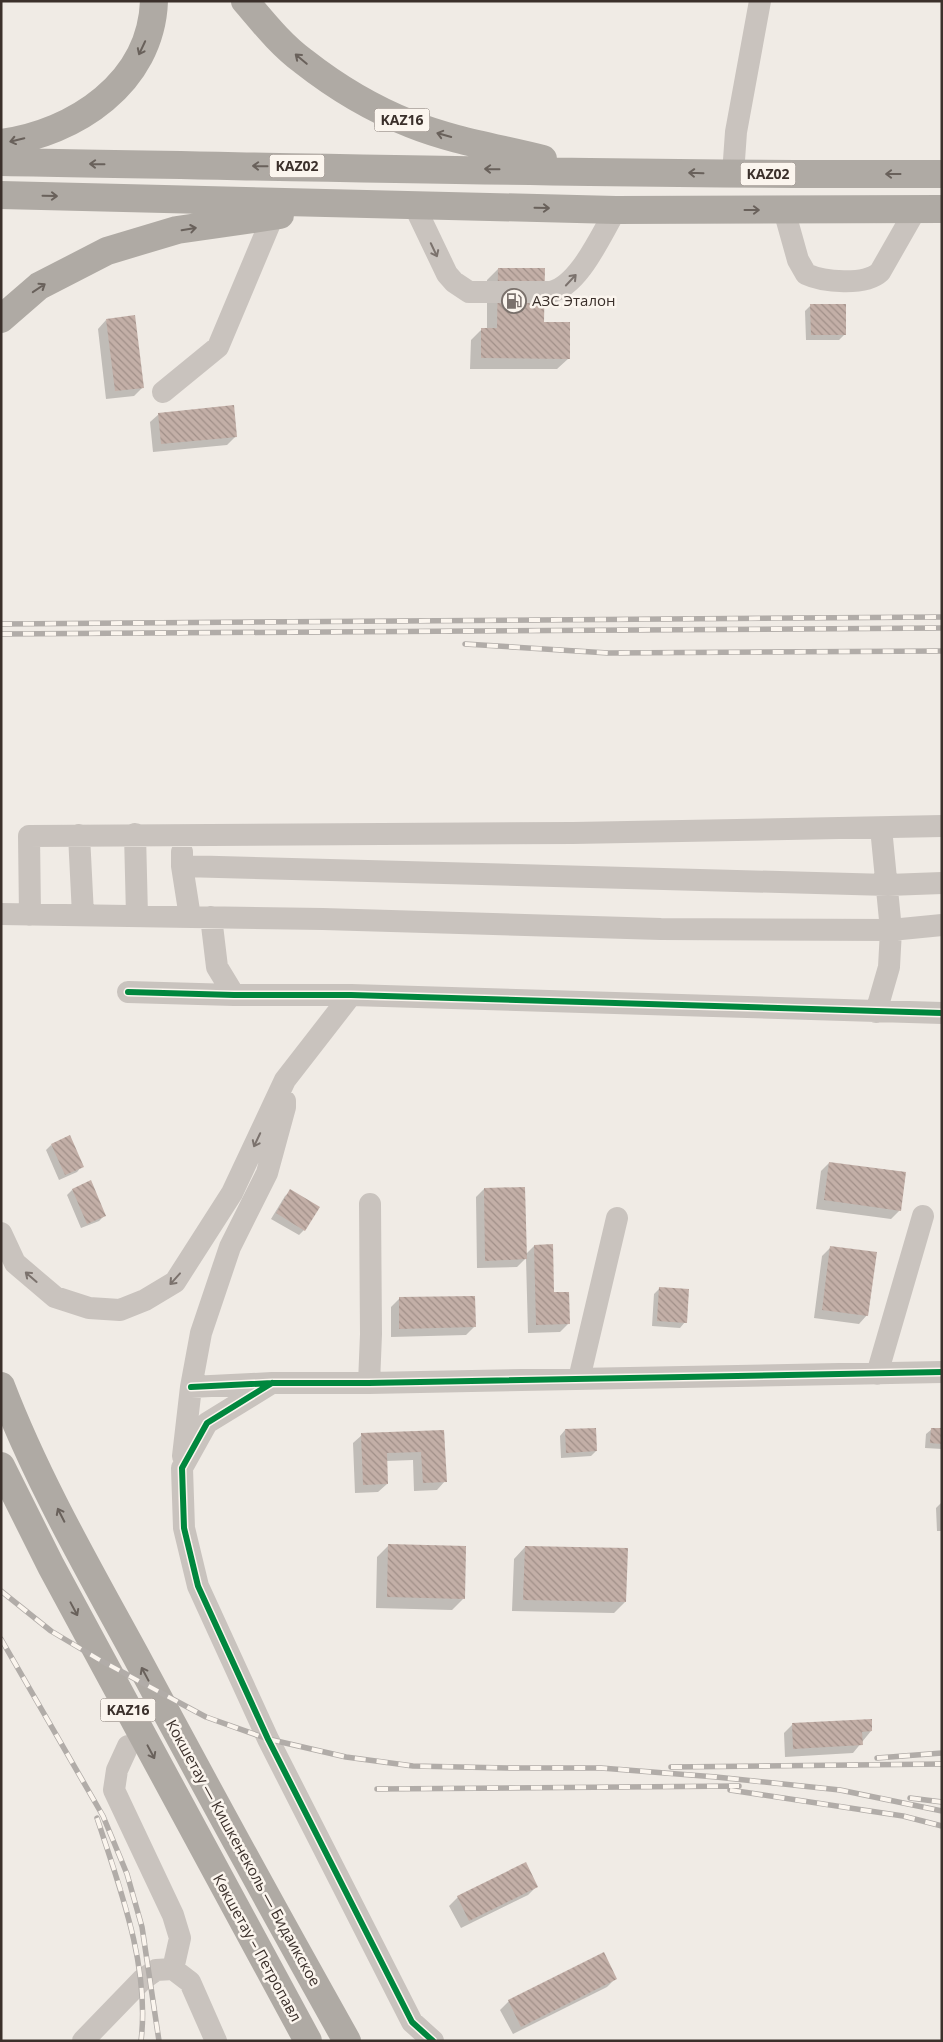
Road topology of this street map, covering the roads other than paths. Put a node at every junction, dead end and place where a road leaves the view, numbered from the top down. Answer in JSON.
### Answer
{"nodes":[{"id":1,"x":154,"y":1,"type":"edge"},
{"id":2,"x":245,"y":1,"type":"edge"},
{"id":3,"x":760,"y":1,"type":"edge"},
{"id":4,"x":1,"y":143,"type":"edge"},
{"id":5,"x":1,"y":162,"type":"edge"},
{"id":6,"x":594,"y":170,"type":"junction"},
{"id":7,"x":733,"y":174,"type":"junction"},
{"id":8,"x":942,"y":174,"type":"edge"},
{"id":9,"x":1,"y":195,"type":"edge"},
{"id":10,"x":354,"y":204,"type":"junction"},
{"id":11,"x":414,"y":205,"type":"junction"},
{"id":12,"x":929,"y":209,"type":"edge"},
{"id":13,"x":616,"y":210,"type":"junction"},
{"id":14,"x":784,"y":210,"type":"junction"},
{"id":15,"x":273,"y":216,"type":"junction"},
{"id":16,"x":1,"y":318,"type":"edge"},
{"id":17,"x":163,"y":392,"type":"dead end"},
{"id":18,"x":942,"y":826,"type":"edge"},
{"id":19,"x":881,"y":828,"type":"junction"},
{"id":20,"x":136,"y":834,"type":"junction"},
{"id":21,"x":183,"y":834,"type":"junction"},
{"id":22,"x":79,"y":835,"type":"junction"},
{"id":23,"x":182,"y":866,"type":"junction"},
{"id":24,"x":942,"y":883,"type":"edge"},
{"id":25,"x":888,"y":885,"type":"junction"},
{"id":26,"x":1,"y":914,"type":"edge"},
{"id":27,"x":30,"y":915,"type":"junction"},
{"id":28,"x":83,"y":916,"type":"junction"},
{"id":29,"x":137,"y":916,"type":"junction"},
{"id":30,"x":201,"y":917,"type":"junction"},
{"id":31,"x":942,"y":925,"type":"edge"},
{"id":32,"x":891,"y":930,"type":"junction"},
{"id":33,"x":128,"y":992,"type":"dead end"},
{"id":34,"x":234,"y":995,"type":"junction"},
{"id":35,"x":351,"y":995,"type":"junction"},
{"id":36,"x":876,"y":1012,"type":"junction"},
{"id":37,"x":942,"y":1014,"type":"edge"},
{"id":38,"x":285,"y":1080,"type":"junction"},
{"id":39,"x":370,"y":1204,"type":"dead end"},
{"id":40,"x":923,"y":1216,"type":"dead end"},
{"id":41,"x":617,"y":1218,"type":"dead end"},
{"id":42,"x":1,"y":1233,"type":"edge"},
{"id":43,"x":942,"y":1372,"type":"edge"},
{"id":44,"x":877,"y":1374,"type":"junction"},
{"id":45,"x":579,"y":1379,"type":"junction"},
{"id":46,"x":272,"y":1383,"type":"junction"},
{"id":47,"x":368,"y":1383,"type":"junction"},
{"id":48,"x":1,"y":1386,"type":"edge"},
{"id":49,"x":191,"y":1387,"type":"junction"},
{"id":50,"x":1,"y":1466,"type":"edge"},
{"id":51,"x":182,"y":1468,"type":"junction"},
{"id":52,"x":128,"y":1746,"type":"dead end"},
{"id":53,"x":173,"y":1969,"type":"junction"},
{"id":54,"x":83,"y":2041,"type":"edge"},
{"id":55,"x":216,"y":2041,"type":"edge"},
{"id":56,"x":308,"y":2041,"type":"edge"},
{"id":57,"x":347,"y":2041,"type":"edge"},
{"id":58,"x":434,"y":2041,"type":"edge"}],
"edges":[{"from":1,"to":4,"type":"highway","one_way":true},
{"from":6,"to":2,"type":"highway","number":"KAZ16","one_way":true},
{"from":3,"to":7,"type":"street"},
{"from":6,"to":5,"type":"highway","number":"KАZ02","one_way":true},
{"from":7,"to":6,"type":"highway","number":"KАZ02","one_way":true},
{"from":8,"to":7,"type":"highway","number":"KАZ02","one_way":true},
{"from":9,"to":10,"type":"highway","one_way":true},
{"from":10,"to":11,"type":"highway"},
{"from":10,"to":15,"type":"highway"},
{"from":11,"to":13,"type":"highway","one_way":true},
{"from":11,"to":13,"type":"street","one_way":true},
{"from":12,"to":14,"type":"highway"},
{"from":12,"to":14,"type":"street"},
{"from":13,"to":14,"type":"highway","one_way":true},
{"from":16,"to":15,"type":"highway","one_way":true},
{"from":15,"to":17,"type":"street"},
{"from":18,"to":19,"type":"street"},
{"from":19,"to":21,"type":"street"},
{"from":19,"to":25,"type":"street"},
{"from":20,"to":21,"type":"street"},
{"from":20,"to":22,"type":"street"},
{"from":20,"to":29,"type":"street"},
{"from":21,"to":23,"type":"street"},
{"from":22,"to":27,"type":"street"},
{"from":22,"to":28,"type":"street"},
{"from":23,"to":25,"type":"street"},
{"from":23,"to":30,"type":"street"},
{"from":24,"to":25,"type":"street"},
{"from":25,"to":32,"type":"street"},
{"from":26,"to":27,"type":"street"},
{"from":27,"to":28,"type":"street"},
{"from":28,"to":29,"type":"street"},
{"from":29,"to":30,"type":"street"},
{"from":30,"to":32,"type":"street"},
{"from":30,"to":34,"type":"street"},
{"from":31,"to":32,"type":"street"},
{"from":32,"to":36,"type":"street"},
{"from":33,"to":34,"type":"street"},
{"from":34,"to":35,"type":"street"},
{"from":35,"to":36,"type":"street"},
{"from":35,"to":38,"type":"street"},
{"from":36,"to":37,"type":"street"},
{"from":38,"to":42,"type":"street","one_way":true},
{"from":38,"to":49,"type":"street"},
{"from":39,"to":47,"type":"street"},
{"from":40,"to":44,"type":"street"},
{"from":41,"to":45,"type":"street"},
{"from":43,"to":44,"type":"street"},
{"from":44,"to":45,"type":"street"},
{"from":45,"to":47,"type":"street"},
{"from":46,"to":47,"type":"street"},
{"from":46,"to":49,"type":"street"},
{"from":46,"to":51,"type":"street"},
{"from":57,"to":48,"type":"highway","name":"Кокшетау — Кишкенеколь — Бидаикское","number":"KAZ16","one_way":true},
{"from":49,"to":51,"type":"street"},
{"from":50,"to":56,"type":"highway","name":"Көкшетау – Петропавл","number":"KAZ16","one_way":true},
{"from":51,"to":58,"type":"street"},
{"from":52,"to":53,"type":"street"},
{"from":53,"to":54,"type":"street"},
{"from":53,"to":55,"type":"street"}]}
